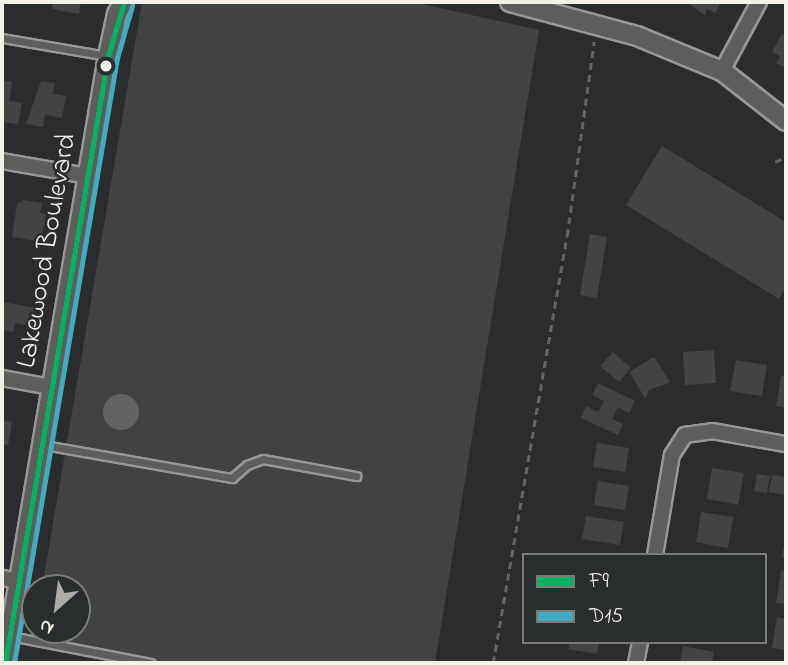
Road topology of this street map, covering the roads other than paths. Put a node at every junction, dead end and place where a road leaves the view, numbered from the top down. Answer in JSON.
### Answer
{"nodes":[{"id":1,"x":510,"y":2,"type":"edge"},
{"id":2,"x":759,"y":2,"type":"edge"},
{"id":3,"x":118,"y":6,"type":"edge"},
{"id":4,"x":2,"y":38,"type":"edge"},
{"id":5,"x":108,"y":56,"type":"junction"},
{"id":6,"x":722,"y":71,"type":"junction"},
{"id":7,"x":786,"y":121,"type":"edge"},
{"id":8,"x":2,"y":161,"type":"edge"},
{"id":9,"x":88,"y":176,"type":"junction"},
{"id":10,"x":2,"y":378,"type":"edge"},
{"id":11,"x":51,"y":387,"type":"junction"},
{"id":12,"x":42,"y":444,"type":"junction"},
{"id":13,"x":786,"y":444,"type":"edge"},
{"id":14,"x":356,"y":476,"type":"dead end"},
{"id":15,"x":655,"y":553,"type":"edge"},
{"id":16,"x":10,"y":580,"type":"edge"},
{"id":17,"x":10,"y":636,"type":"junction"},
{"id":18,"x":640,"y":644,"type":"edge"},
{"id":19,"x":5,"y":663,"type":"edge"},
{"id":20,"x":150,"y":663,"type":"edge"},
{"id":21,"x":636,"y":663,"type":"edge"}],
"edges":[{"from":1,"to":6,"type":"street"},
{"from":2,"to":6,"type":"street"},
{"from":3,"to":5,"type":"street","name":"Lakewood Boulevard"},
{"from":4,"to":5,"type":"lane"},
{"from":5,"to":9,"type":"street","name":"Lakewood Boulevard"},
{"from":6,"to":7,"type":"street"},
{"from":8,"to":9,"type":"street"},
{"from":9,"to":11,"type":"street","name":"Lakewood Boulevard"},
{"from":10,"to":11,"type":"street"},
{"from":11,"to":12,"type":"street","name":"Lakewood Boulevard"},
{"from":12,"to":14,"type":"lane"},
{"from":12,"to":16,"type":"street","name":"Lakewood Boulevard"},
{"from":13,"to":15,"type":"street"},
{"from":16,"to":17,"type":"street","name":"Lakewood Boulevard"},
{"from":17,"to":19,"type":"street","name":"Lakewood Boulevard"},
{"from":17,"to":20,"type":"lane"},
{"from":18,"to":21,"type":"street"}]}
